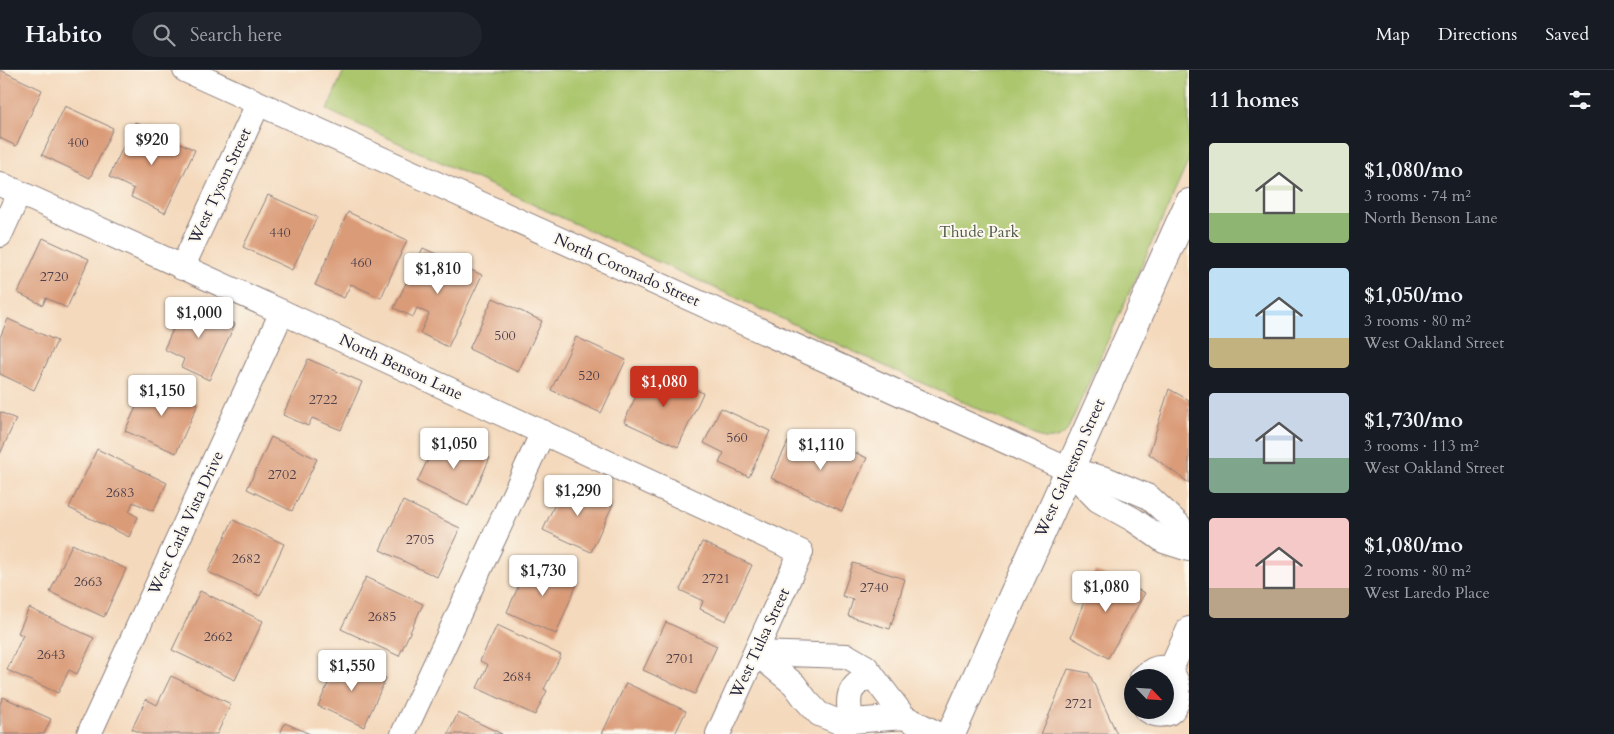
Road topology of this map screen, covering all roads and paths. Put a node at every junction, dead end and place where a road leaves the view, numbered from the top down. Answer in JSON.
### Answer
{"nodes":[{"id":1,"x":185,"y":70,"type":"edge"},
{"id":2,"x":258,"y":104,"type":"junction"},
{"id":3,"x":10,"y":188,"type":"edge"},
{"id":4,"x":1189,"y":202,"type":"edge"},
{"id":5,"x":0,"y":234,"type":"edge"},
{"id":6,"x":182,"y":268,"type":"junction"},
{"id":7,"x":282,"y":312,"type":"junction"},
{"id":8,"x":543,"y":432,"type":"junction"},
{"id":9,"x":1069,"y":470,"type":"junction"},
{"id":10,"x":1149,"y":497,"type":"junction"},
{"id":11,"x":1134,"y":520,"type":"junction"},
{"id":12,"x":1188,"y":548,"type":"edge"},
{"id":13,"x":801,"y":552,"type":"joint"},
{"id":14,"x":1189,"y":629,"type":"edge"},
{"id":15,"x":756,"y":652,"type":"junction"},
{"id":16,"x":1153,"y":669,"type":"edge"},
{"id":17,"x":1171,"y":669,"type":"joint"},
{"id":18,"x":1174,"y":671,"type":"edge"},
{"id":19,"x":872,"y":675,"type":"junction"},
{"id":20,"x":1174,"y":710,"type":"edge"},
{"id":21,"x":904,"y":716,"type":"junction"},
{"id":22,"x":851,"y":721,"type":"junction"},
{"id":23,"x":89,"y":734,"type":"edge"},
{"id":24,"x":403,"y":734,"type":"edge"},
{"id":25,"x":718,"y":734,"type":"edge"},
{"id":26,"x":938,"y":734,"type":"edge"},
{"id":27,"x":951,"y":734,"type":"edge"}],
"edges":[{"from":1,"to":2,"type":"street","name":"North Coronado Street"},
{"from":2,"to":6,"type":"street","name":"West Tyson Street"},
{"from":2,"to":9,"type":"street","name":"North Coronado Street"},
{"from":3,"to":5,"type":"street"},
{"from":3,"to":6,"type":"street","name":"North Benson Lane"},
{"from":4,"to":9,"type":"street","name":"West Galveston Street"},
{"from":6,"to":7,"type":"street","name":"North Benson Lane"},
{"from":7,"to":8,"type":"street","name":"North Benson Lane"},
{"from":7,"to":23,"type":"street","name":"West Carla Vista Drive"},
{"from":8,"to":13,"type":"street","name":"North Benson Lane"},
{"from":8,"to":24,"type":"street"},
{"from":9,"to":10,"type":"street"},
{"from":9,"to":11,"type":"street"},
{"from":9,"to":27,"type":"street","name":"West Galveston Street"},
{"from":10,"to":11,"type":"street"},
{"from":10,"to":12,"type":"street"},
{"from":11,"to":12,"type":"street"},
{"from":13,"to":15,"type":"street","name":"West Tulsa Street"},
{"from":14,"to":17,"type":"street"},
{"from":15,"to":19,"type":"street"},
{"from":15,"to":22,"type":"street"},
{"from":15,"to":25,"type":"street","name":"West Tulsa Street"},
{"from":16,"to":17,"type":"street"},
{"from":18,"to":20,"type":"street"},
{"from":19,"to":21,"type":"street"},
{"from":19,"to":22,"type":"street"},
{"from":21,"to":22,"type":"street"},
{"from":21,"to":26,"type":"street"}]}
